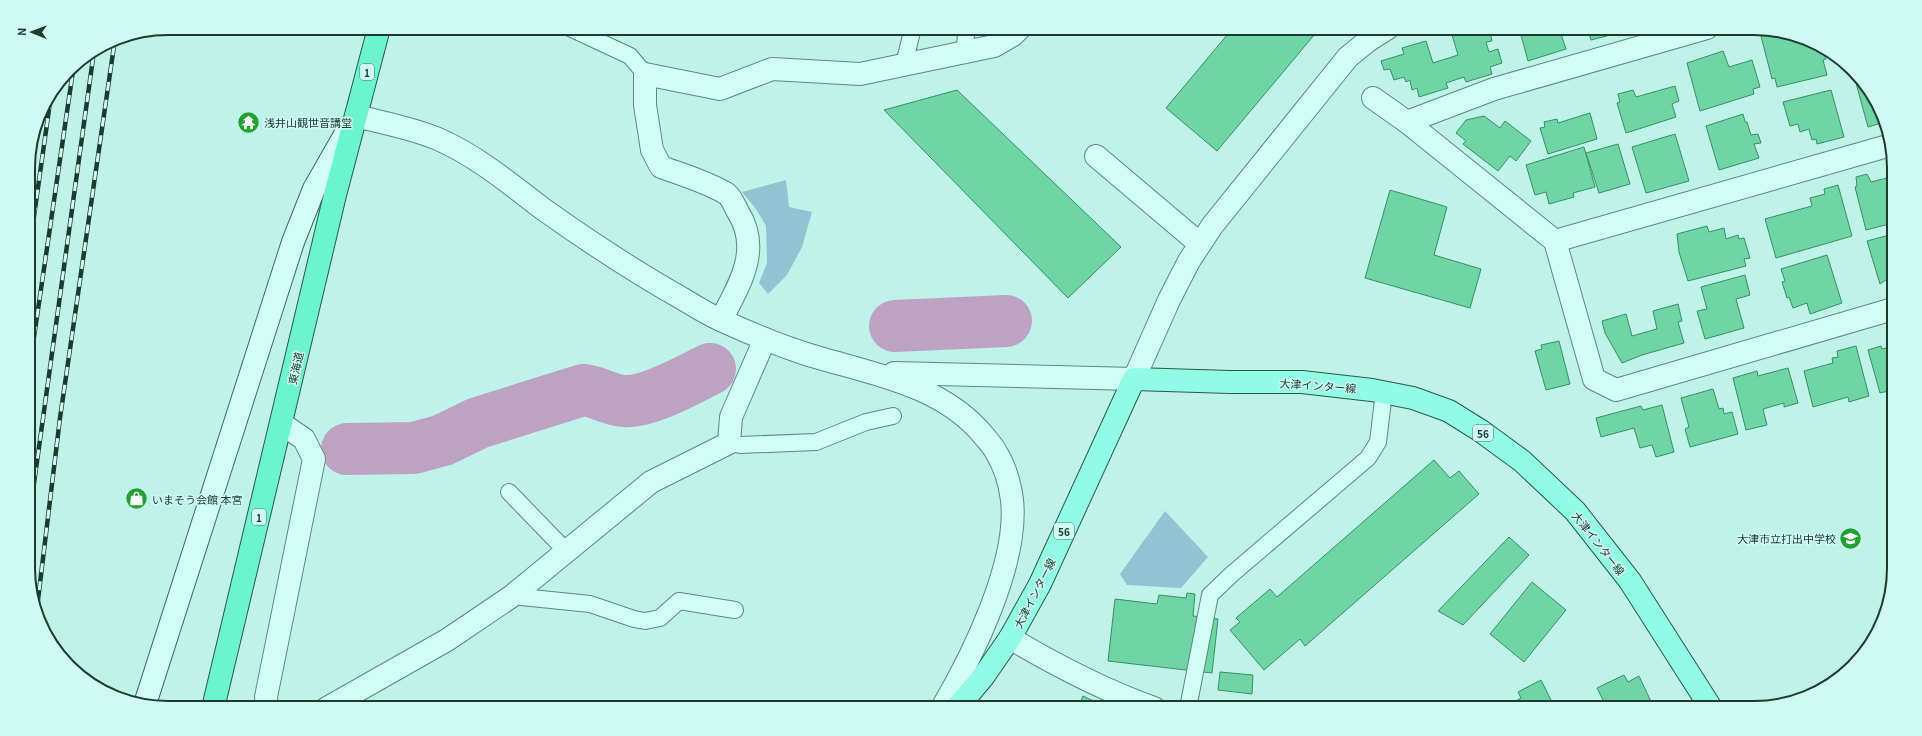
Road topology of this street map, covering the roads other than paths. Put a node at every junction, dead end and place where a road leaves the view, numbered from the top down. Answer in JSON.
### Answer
{"nodes":[{"id":1,"x":377,"y":35,"type":"edge"},
{"id":2,"x":585,"y":35,"type":"edge"},
{"id":3,"x":911,"y":35,"type":"edge"},
{"id":4,"x":966,"y":35,"type":"edge"},
{"id":5,"x":1013,"y":35,"type":"edge"},
{"id":6,"x":1377,"y":35,"type":"edge"},
{"id":7,"x":1683,"y":35,"type":"edge"},
{"id":8,"x":964,"y":52,"type":"junction"},
{"id":9,"x":904,"y":64,"type":"junction"},
{"id":10,"x":645,"y":74,"type":"junction"},
{"id":11,"x":1374,"y":98,"type":"dead end"},
{"id":12,"x":356,"y":116,"type":"junction"},
{"id":13,"x":1407,"y":122,"type":"junction"},
{"id":14,"x":1885,"y":147,"type":"edge"},
{"id":15,"x":1096,"y":156,"type":"dead end"},
{"id":16,"x":1555,"y":241,"type":"junction"},
{"id":17,"x":1200,"y":244,"type":"junction"},
{"id":18,"x":1887,"y":311,"type":"edge"},
{"id":19,"x":721,"y":320,"type":"junction"},
{"id":20,"x":765,"y":339,"type":"junction"},
{"id":21,"x":864,"y":369,"type":"junction"},
{"id":22,"x":1134,"y":379,"type":"junction"},
{"id":23,"x":1384,"y":392,"type":"junction"},
{"id":24,"x":893,"y":416,"type":"dead end"},
{"id":25,"x":282,"y":424,"type":"junction"},
{"id":26,"x":729,"y":442,"type":"junction"},
{"id":27,"x":509,"y":492,"type":"dead end"},
{"id":28,"x":567,"y":552,"type":"junction"},
{"id":29,"x":512,"y":596,"type":"junction"},
{"id":30,"x":735,"y":610,"type":"dead end"},
{"id":31,"x":1010,"y":638,"type":"junction"},
{"id":32,"x":147,"y":699,"type":"edge"},
{"id":33,"x":215,"y":701,"type":"edge"},
{"id":34,"x":266,"y":701,"type":"edge"},
{"id":35,"x":339,"y":701,"type":"edge"},
{"id":36,"x":946,"y":701,"type":"edge"},
{"id":37,"x":963,"y":701,"type":"edge"},
{"id":38,"x":1134,"y":701,"type":"edge"},
{"id":39,"x":1189,"y":701,"type":"edge"},
{"id":40,"x":1707,"y":701,"type":"edge"}],
"edges":[{"from":1,"to":12,"type":"highway","name":"東海道","number":"1"},
{"from":2,"to":10,"type":"lane"},
{"from":3,"to":9,"type":"lane"},
{"from":4,"to":8,"type":"lane"},
{"from":5,"to":8,"type":"street"},
{"from":6,"to":17,"type":"street"},
{"from":7,"to":13,"type":"street"},
{"from":8,"to":9,"type":"street"},
{"from":9,"to":10,"type":"street"},
{"from":10,"to":19,"type":"street"},
{"from":11,"to":13,"type":"street"},
{"from":12,"to":19,"type":"street"},
{"from":12,"to":25,"type":"highway","name":"東海道","number":"1"},
{"from":12,"to":32,"type":"street"},
{"from":13,"to":16,"type":"street"},
{"from":14,"to":16,"type":"street"},
{"from":15,"to":17,"type":"street"},
{"from":16,"to":18,"type":"street"},
{"from":17,"to":22,"type":"street"},
{"from":19,"to":20,"type":"street"},
{"from":20,"to":21,"type":"street"},
{"from":20,"to":26,"type":"street"},
{"from":21,"to":22,"type":"street"},
{"from":21,"to":36,"type":"street"},
{"from":22,"to":23,"type":"main road","name":"大津インター線","number":"56"},
{"from":22,"to":31,"type":"main road","name":"大津インター線","number":"56"},
{"from":23,"to":39,"type":"lane"},
{"from":23,"to":40,"type":"main road","name":"大津インター線","number":"56"},
{"from":24,"to":26,"type":"lane"},
{"from":25,"to":33,"type":"highway","name":"東海道","number":"1"},
{"from":25,"to":34,"type":"street"},
{"from":26,"to":28,"type":"street"},
{"from":27,"to":28,"type":"lane"},
{"from":28,"to":29,"type":"street"},
{"from":29,"to":30,"type":"lane"},
{"from":29,"to":35,"type":"street"},
{"from":31,"to":37,"type":"main road","name":"大津インター線","number":"56"},
{"from":31,"to":38,"type":"street"}]}
